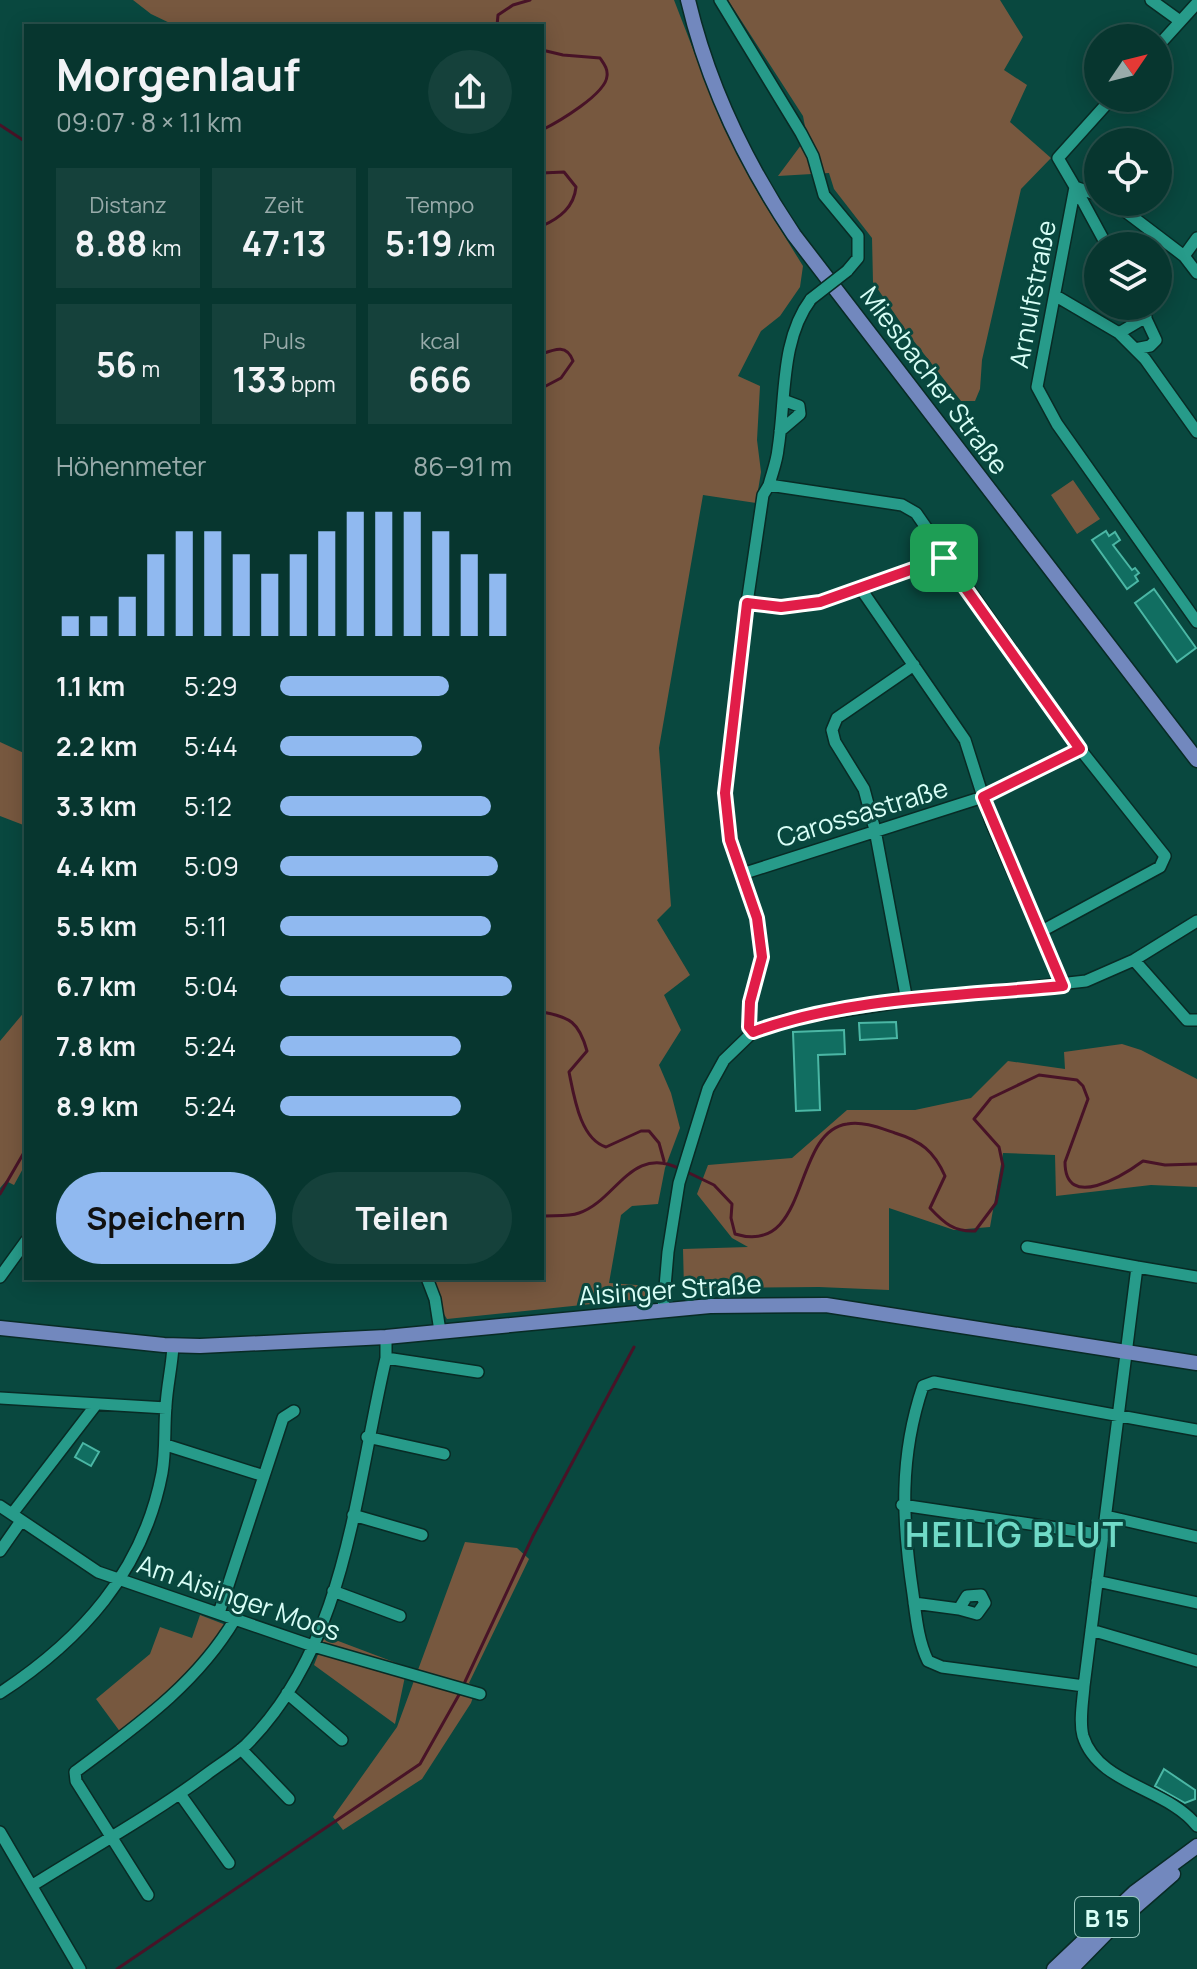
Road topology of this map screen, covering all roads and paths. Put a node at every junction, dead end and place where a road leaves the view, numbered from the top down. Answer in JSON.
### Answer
{"nodes":[{"id":1,"x":688,"y":0,"type":"edge"},
{"id":2,"x":720,"y":0,"type":"edge"},
{"id":3,"x":1151,"y":0,"type":"edge"},
{"id":4,"x":1197,"y":3,"type":"edge"},
{"id":5,"x":1180,"y":21,"type":"junction"},
{"id":6,"x":1172,"y":30,"type":"edge"},
{"id":7,"x":1099,"y":112,"type":"edge"},
{"id":8,"x":1075,"y":187,"type":"junction"},
{"id":9,"x":1084,"y":190,"type":"edge"},
{"id":10,"x":1131,"y":216,"type":"edge"},
{"id":11,"x":1099,"y":232,"type":"edge"},
{"id":12,"x":1197,"y":238,"type":"edge"},
{"id":13,"x":1184,"y":256,"type":"junction"},
{"id":14,"x":1197,"y":273,"type":"edge"},
{"id":15,"x":1056,"y":296,"type":"junction"},
{"id":16,"x":1134,"y":320,"type":"edge"},
{"id":17,"x":1147,"y":320,"type":"edge"},
{"id":18,"x":1119,"y":333,"type":"junction"},
{"id":19,"x":1135,"y":349,"type":"junction"},
{"id":20,"x":783,"y":400,"type":"junction"},
{"id":21,"x":780,"y":431,"type":"junction"},
{"id":22,"x":1197,"y":432,"type":"edge"},
{"id":23,"x":769,"y":485,"type":"junction"},
{"id":24,"x":944,"y":558,"type":"junction"},
{"id":25,"x":861,"y":589,"type":"junction"},
{"id":26,"x":747,"y":603,"type":"junction"},
{"id":27,"x":1197,"y":622,"type":"edge"},
{"id":28,"x":914,"y":665,"type":"junction"},
{"id":29,"x":1080,"y":749,"type":"junction"},
{"id":30,"x":1197,"y":760,"type":"edge"},
{"id":31,"x":983,"y":797,"type":"junction"},
{"id":32,"x":875,"y":830,"type":"junction"},
{"id":33,"x":742,"y":874,"type":"junction"},
{"id":34,"x":1197,"y":921,"type":"edge"},
{"id":35,"x":1040,"y":932,"type":"junction"},
{"id":36,"x":1134,"y":960,"type":"junction"},
{"id":37,"x":1063,"y":986,"type":"junction"},
{"id":38,"x":907,"y":1001,"type":"junction"},
{"id":39,"x":1197,"y":1020,"type":"edge"},
{"id":40,"x":753,"y":1032,"type":"junction"},
{"id":41,"x":1027,"y":1247,"type":"dead end"},
{"id":42,"x":21,"y":1255,"type":"edge"},
{"id":43,"x":1137,"y":1267,"type":"junction"},
{"id":44,"x":0,"y":1277,"type":"edge"},
{"id":45,"x":1197,"y":1277,"type":"edge"},
{"id":46,"x":428,"y":1280,"type":"edge"},
{"id":47,"x":663,"y":1310,"type":"junction"},
{"id":48,"x":0,"y":1328,"type":"edge"},
{"id":49,"x":440,"y":1331,"type":"junction"},
{"id":50,"x":386,"y":1337,"type":"junction"},
{"id":51,"x":173,"y":1346,"type":"junction"},
{"id":52,"x":1126,"y":1351,"type":"junction"},
{"id":53,"x":386,"y":1358,"type":"junction"},
{"id":54,"x":1197,"y":1363,"type":"edge"},
{"id":55,"x":478,"y":1372,"type":"dead end"},
{"id":56,"x":0,"y":1398,"type":"edge"},
{"id":57,"x":95,"y":1406,"type":"junction"},
{"id":58,"x":166,"y":1408,"type":"junction"},
{"id":59,"x":294,"y":1411,"type":"dead end"},
{"id":60,"x":1118,"y":1415,"type":"junction"},
{"id":61,"x":1197,"y":1430,"type":"edge"},
{"id":62,"x":367,"y":1437,"type":"junction"},
{"id":63,"x":166,"y":1445,"type":"junction"},
{"id":64,"x":444,"y":1454,"type":"dead end"},
{"id":65,"x":264,"y":1476,"type":"junction"},
{"id":66,"x":902,"y":1505,"type":"junction"},
{"id":67,"x":0,"y":1506,"type":"edge"},
{"id":68,"x":353,"y":1515,"type":"junction"},
{"id":69,"x":1106,"y":1516,"type":"junction"},
{"id":70,"x":17,"y":1518,"type":"junction"},
{"id":71,"x":422,"y":1535,"type":"dead end"},
{"id":72,"x":1104,"y":1535,"type":"junction"},
{"id":73,"x":1197,"y":1537,"type":"edge"},
{"id":74,"x":0,"y":1551,"type":"edge"},
{"id":75,"x":121,"y":1580,"type":"junction"},
{"id":76,"x":1097,"y":1581,"type":"junction"},
{"id":77,"x":333,"y":1591,"type":"junction"},
{"id":78,"x":914,"y":1603,"type":"junction"},
{"id":79,"x":1197,"y":1603,"type":"edge"},
{"id":80,"x":959,"y":1609,"type":"dead end"},
{"id":81,"x":219,"y":1613,"type":"junction"},
{"id":82,"x":400,"y":1616,"type":"dead end"},
{"id":83,"x":235,"y":1619,"type":"junction"},
{"id":84,"x":1091,"y":1630,"type":"junction"},
{"id":85,"x":313,"y":1646,"type":"junction"},
{"id":86,"x":1197,"y":1661,"type":"edge"},
{"id":87,"x":1084,"y":1686,"type":"junction"},
{"id":88,"x":0,"y":1693,"type":"edge"},
{"id":89,"x":287,"y":1693,"type":"junction"},
{"id":90,"x":474,"y":1693,"type":"dead end"},
{"id":91,"x":342,"y":1740,"type":"dead end"},
{"id":92,"x":241,"y":1749,"type":"junction"},
{"id":93,"x":180,"y":1794,"type":"junction"},
{"id":94,"x":289,"y":1799,"type":"dead end"},
{"id":95,"x":1197,"y":1826,"type":"edge"},
{"id":96,"x":0,"y":1832,"type":"edge"},
{"id":97,"x":110,"y":1836,"type":"junction"},
{"id":98,"x":1197,"y":1846,"type":"edge"},
{"id":99,"x":1197,"y":1857,"type":"edge"},
{"id":100,"x":229,"y":1863,"type":"dead end"},
{"id":101,"x":33,"y":1885,"type":"junction"},
{"id":102,"x":148,"y":1895,"type":"dead end"},
{"id":103,"x":80,"y":1969,"type":"edge"},
{"id":104,"x":1054,"y":1969,"type":"edge"},
{"id":105,"x":1071,"y":1969,"type":"edge"}],
"edges":[{"from":1,"to":30,"type":"main road","name":"Miesbacher Straße"},
{"from":2,"to":20,"type":"street","bridge":true},
{"from":3,"to":5,"type":"street"},
{"from":4,"to":5,"type":"street"},
{"from":5,"to":6,"type":"street"},
{"from":7,"to":8,"type":"street"},
{"from":8,"to":9,"type":"street"},
{"from":8,"to":11,"type":"street"},
{"from":8,"to":15,"type":"street","name":"Arnulfstraße"},
{"from":10,"to":13,"type":"street"},
{"from":12,"to":13,"type":"street"},
{"from":13,"to":14,"type":"street"},
{"from":15,"to":18,"type":"street"},
{"from":15,"to":27,"type":"street","name":"Arnulfstraße"},
{"from":16,"to":18,"type":"street"},
{"from":17,"to":19,"type":"street"},
{"from":18,"to":19,"type":"street"},
{"from":19,"to":22,"type":"street"},
{"from":20,"to":21,"type":"street"},
{"from":20,"to":21,"type":"street"},
{"from":21,"to":23,"type":"street"},
{"from":23,"to":24,"type":"street"},
{"from":23,"to":26,"type":"street"},
{"from":24,"to":25,"type":"street"},
{"from":24,"to":29,"type":"street"},
{"from":25,"to":26,"type":"street"},
{"from":25,"to":28,"type":"street"},
{"from":26,"to":33,"type":"street"},
{"from":28,"to":31,"type":"street"},
{"from":28,"to":32,"type":"street"},
{"from":29,"to":31,"type":"street","name":"Carossastraße"},
{"from":29,"to":35,"type":"street"},
{"from":31,"to":32,"type":"street","name":"Carossastraße"},
{"from":31,"to":35,"type":"street"},
{"from":32,"to":33,"type":"street","name":"Carossastraße"},
{"from":32,"to":38,"type":"street"},
{"from":33,"to":40,"type":"street"},
{"from":34,"to":36,"type":"street"},
{"from":35,"to":37,"type":"street"},
{"from":36,"to":37,"type":"street"},
{"from":36,"to":39,"type":"street"},
{"from":37,"to":38,"type":"street"},
{"from":38,"to":40,"type":"street"},
{"from":40,"to":47,"type":"street"},
{"from":41,"to":43,"type":"street"},
{"from":42,"to":44,"type":"street"},
{"from":43,"to":45,"type":"street"},
{"from":43,"to":52,"type":"street"},
{"from":46,"to":49,"type":"street"},
{"from":47,"to":49,"type":"main road","name":"Aisinger Straße"},
{"from":47,"to":52,"type":"main road","name":"Aisinger Straße"},
{"from":48,"to":51,"type":"main road","name":"Aisinger Straße"},
{"from":49,"to":50,"type":"main road","name":"Aisinger Straße"},
{"from":50,"to":51,"type":"main road","name":"Aisinger Straße"},
{"from":50,"to":53,"type":"street"},
{"from":51,"to":58,"type":"street"},
{"from":52,"to":54,"type":"main road","name":"Aisinger Straße"},
{"from":52,"to":60,"type":"street"},
{"from":53,"to":55,"type":"street"},
{"from":53,"to":62,"type":"street"},
{"from":56,"to":57,"type":"street"},
{"from":57,"to":58,"type":"street"},
{"from":57,"to":70,"type":"street"},
{"from":58,"to":63,"type":"street"},
{"from":59,"to":65,"type":"street"},
{"from":60,"to":61,"type":"street"},
{"from":60,"to":66,"type":"street"},
{"from":60,"to":69,"type":"street"},
{"from":62,"to":64,"type":"street"},
{"from":62,"to":68,"type":"street"},
{"from":63,"to":65,"type":"street"},
{"from":63,"to":75,"type":"street"},
{"from":65,"to":81,"type":"street"},
{"from":66,"to":72,"type":"street"},
{"from":66,"to":78,"type":"street"},
{"from":67,"to":70,"type":"street","name":"Am Aisinger Moos"},
{"from":68,"to":71,"type":"street"},
{"from":68,"to":77,"type":"street"},
{"from":69,"to":72,"type":"street"},
{"from":69,"to":73,"type":"street"},
{"from":70,"to":74,"type":"street"},
{"from":70,"to":75,"type":"street","name":"Am Aisinger Moos"},
{"from":72,"to":76,"type":"street"},
{"from":75,"to":81,"type":"street","name":"Am Aisinger Moos"},
{"from":75,"to":88,"type":"street"},
{"from":76,"to":79,"type":"street"},
{"from":76,"to":84,"type":"street"},
{"from":77,"to":82,"type":"street"},
{"from":77,"to":85,"type":"street"},
{"from":78,"to":80,"type":"street"},
{"from":78,"to":87,"type":"street"},
{"from":81,"to":83,"type":"street","name":"Am Aisinger Moos"},
{"from":83,"to":85,"type":"street","name":"Am Aisinger Moos"},
{"from":83,"to":97,"type":"street"},
{"from":84,"to":86,"type":"street"},
{"from":84,"to":87,"type":"street"},
{"from":85,"to":89,"type":"street"},
{"from":85,"to":90,"type":"street","name":"Am Aisinger Moos"},
{"from":87,"to":95,"type":"street"},
{"from":89,"to":91,"type":"street"},
{"from":89,"to":92,"type":"street"},
{"from":92,"to":93,"type":"street"},
{"from":92,"to":94,"type":"street"},
{"from":93,"to":97,"type":"street"},
{"from":93,"to":100,"type":"street"},
{"from":96,"to":101,"type":"street"},
{"from":97,"to":101,"type":"street"},
{"from":97,"to":102,"type":"street"},
{"from":98,"to":104,"type":"main road","number":"B 15"},
{"from":99,"to":105,"type":"main road","number":"B 15"},
{"from":101,"to":103,"type":"street"}]}
